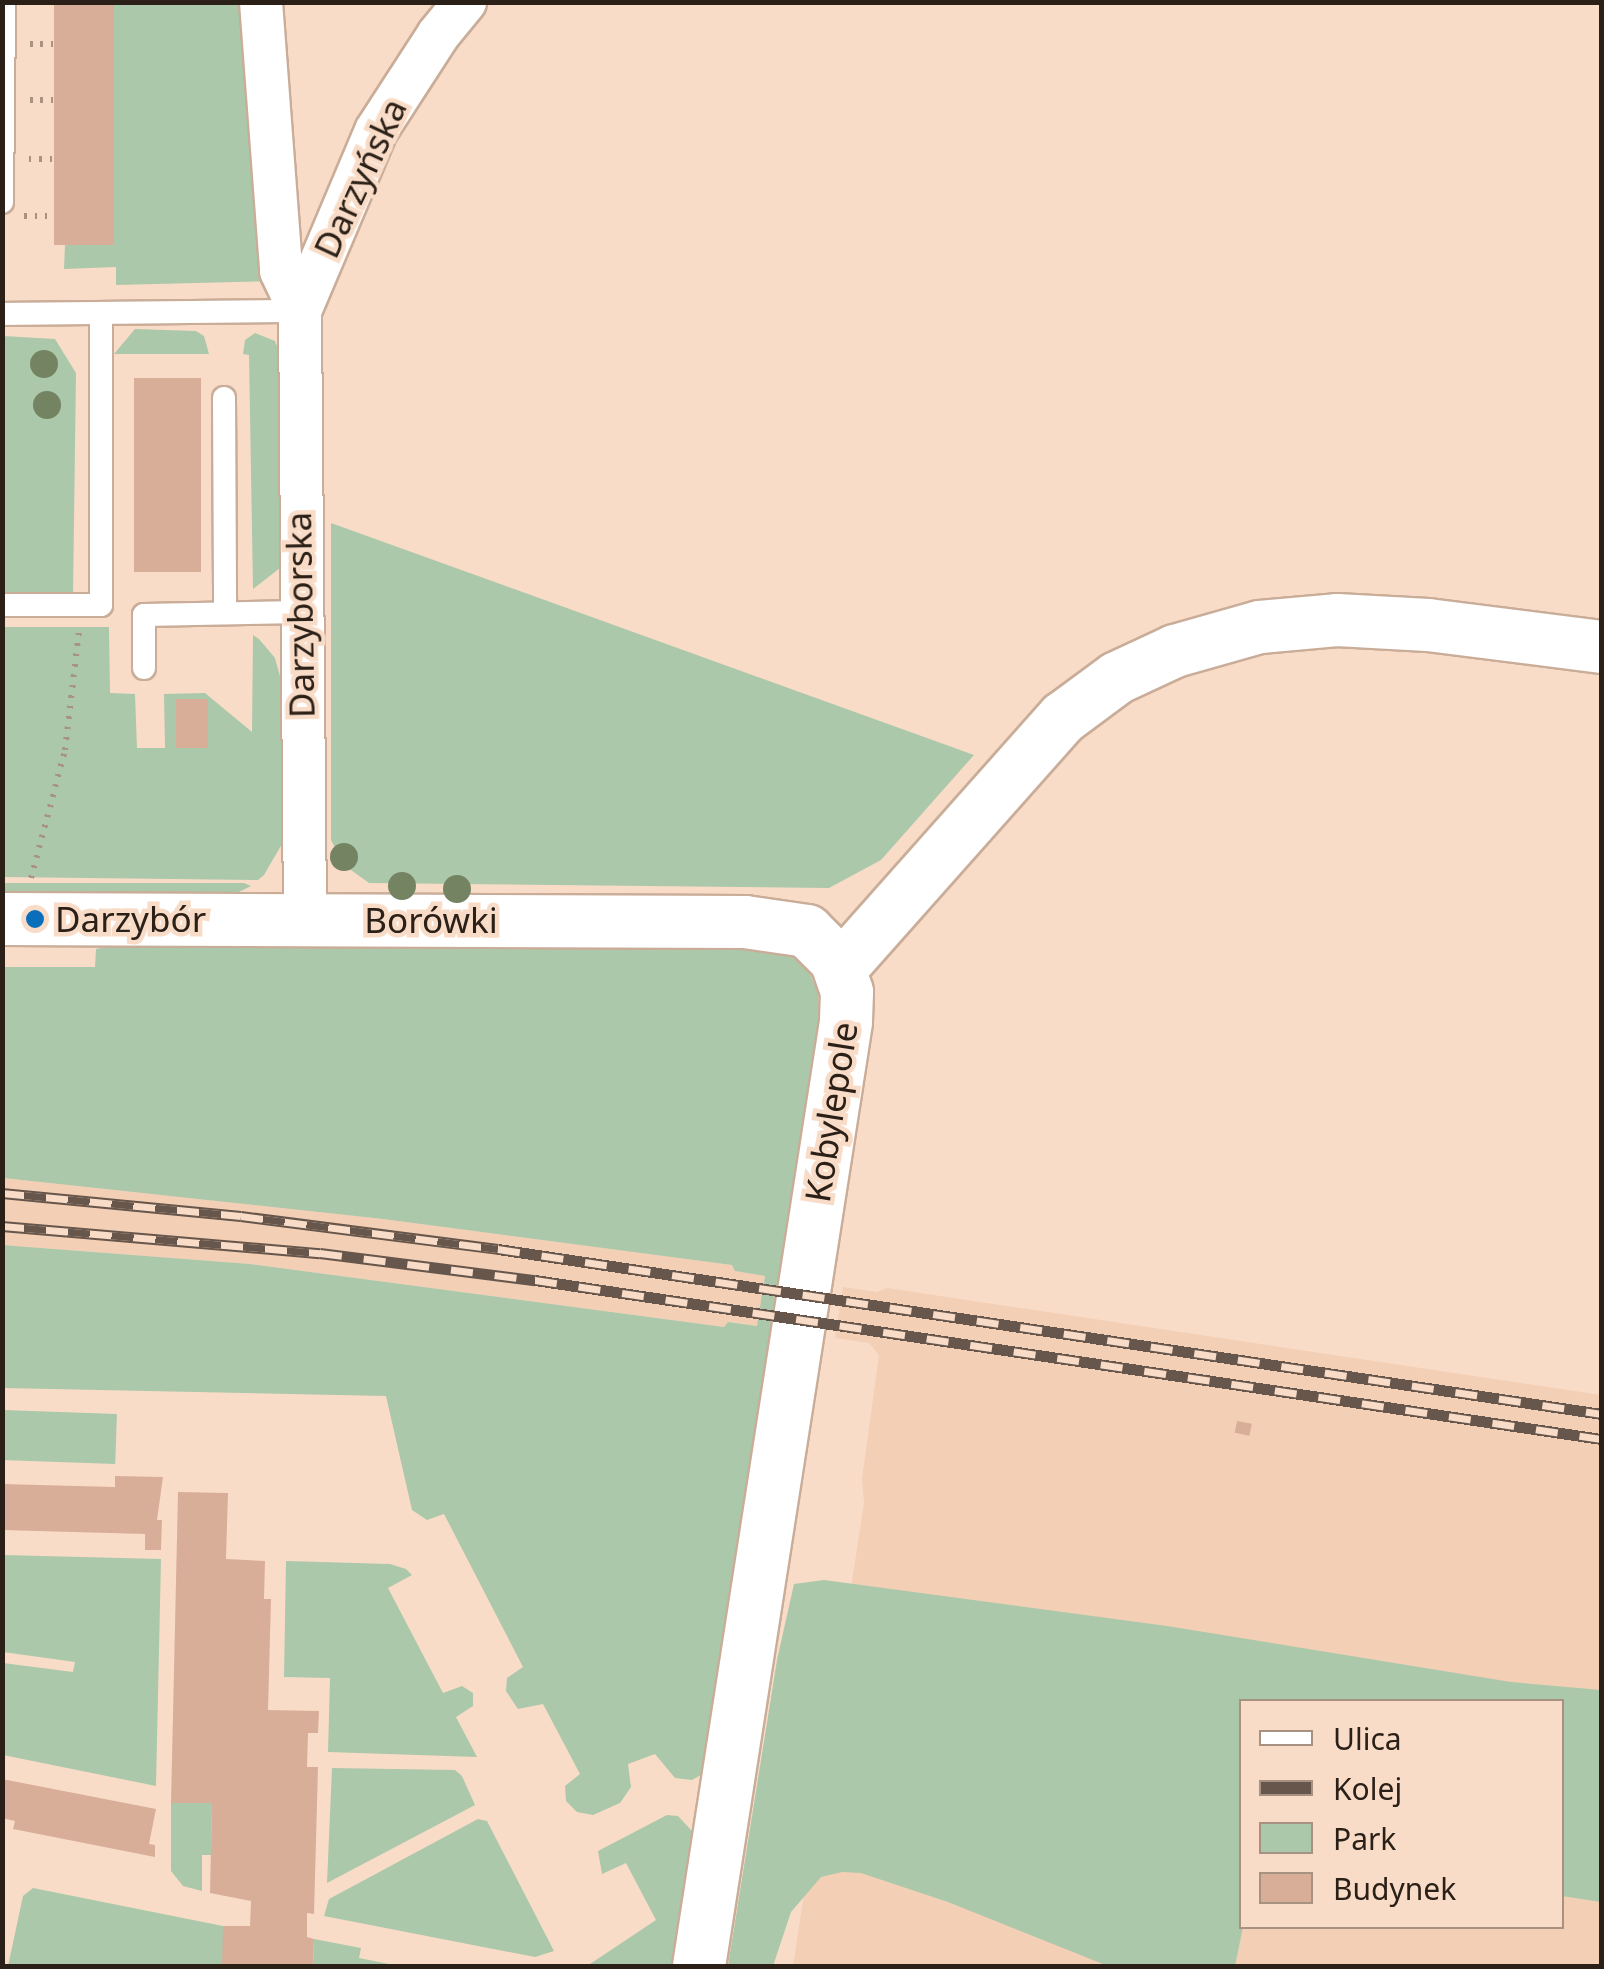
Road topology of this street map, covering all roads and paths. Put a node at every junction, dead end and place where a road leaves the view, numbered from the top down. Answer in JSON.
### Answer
{"nodes":[{"id":1,"x":4,"y":2,"type":"edge"},
{"id":2,"x":262,"y":2,"type":"edge"},
{"id":3,"x":465,"y":2,"type":"edge"},
{"id":4,"x":2,"y":202,"type":"edge"},
{"id":5,"x":300,"y":310,"type":"junction"},
{"id":6,"x":101,"y":312,"type":"junction"},
{"id":7,"x":2,"y":314,"type":"edge"},
{"id":8,"x":224,"y":398,"type":"dead end"},
{"id":9,"x":2,"y":605,"type":"edge"},
{"id":10,"x":82,"y":605,"type":"junction"},
{"id":11,"x":300,"y":612,"type":"junction"},
{"id":12,"x":225,"y":613,"type":"junction"},
{"id":13,"x":1602,"y":646,"type":"edge"},
{"id":14,"x":144,"y":668,"type":"dead end"},
{"id":15,"x":19,"y":919,"type":"edge"},
{"id":16,"x":304,"y":919,"type":"junction"},
{"id":17,"x":840,"y":968,"type":"junction"},
{"id":18,"x":699,"y":1966,"type":"edge"}],
"edges":[{"from":1,"to":4,"type":"lane"},
{"from":2,"to":5,"type":"street","name":"Darzyborska"},
{"from":3,"to":5,"type":"street","name":"Darzyńska"},
{"from":5,"to":6,"type":"lane"},
{"from":5,"to":11,"type":"street","name":"Darzyborska"},
{"from":6,"to":7,"type":"lane"},
{"from":6,"to":10,"type":"lane"},
{"from":8,"to":12,"type":"lane"},
{"from":9,"to":10,"type":"lane"},
{"from":10,"to":15,"type":"path"},
{"from":11,"to":12,"type":"lane"},
{"from":11,"to":16,"type":"street","name":"Darzyborska"},
{"from":12,"to":14,"type":"lane"},
{"from":13,"to":17,"type":"street","name":"Kobylepole"},
{"from":15,"to":16,"type":"street","name":"Borówki"},
{"from":16,"to":17,"type":"street","name":"Borówki"},
{"from":17,"to":18,"type":"street","name":"Kobylepole"}]}
